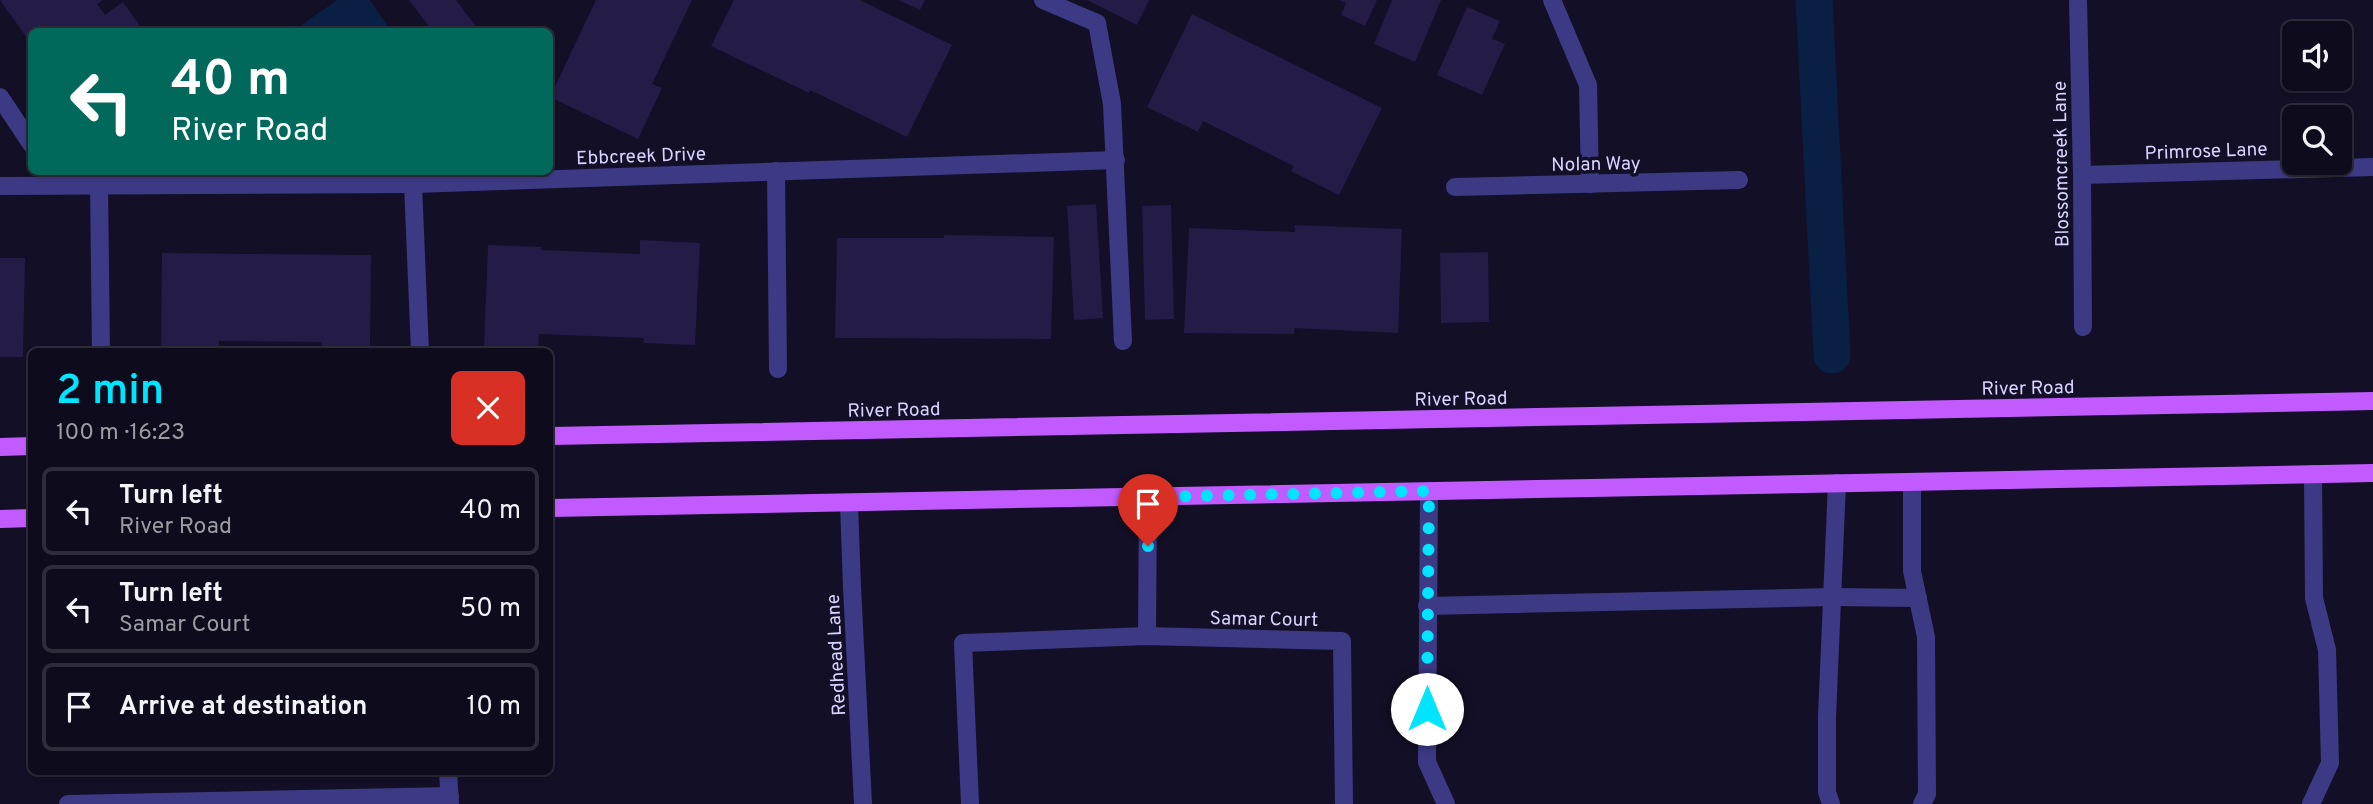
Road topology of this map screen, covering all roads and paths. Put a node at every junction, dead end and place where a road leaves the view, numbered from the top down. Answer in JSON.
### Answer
{"nodes":[{"id":1,"x":1043,"y":0,"type":"edge"},
{"id":2,"x":1552,"y":0,"type":"edge"},
{"id":3,"x":2078,"y":0,"type":"edge"},
{"id":4,"x":0,"y":97,"type":"edge"},
{"id":5,"x":28,"y":139,"type":"edge"},
{"id":6,"x":1116,"y":160,"type":"junction"},
{"id":7,"x":2373,"y":167,"type":"edge"},
{"id":8,"x":776,"y":171,"type":"junction"},
{"id":9,"x":2082,"y":175,"type":"junction"},
{"id":10,"x":54,"y":178,"type":"edge"},
{"id":11,"x":1739,"y":180,"type":"dead end"},
{"id":12,"x":99,"y":184,"type":"junction"},
{"id":13,"x":413,"y":184,"type":"junction"},
{"id":14,"x":1590,"y":184,"type":"junction"},
{"id":15,"x":0,"y":186,"type":"edge"},
{"id":16,"x":1455,"y":187,"type":"dead end"},
{"id":17,"x":2083,"y":327,"type":"dead end"},
{"id":18,"x":1123,"y":341,"type":"dead end"},
{"id":19,"x":102,"y":348,"type":"edge"},
{"id":20,"x":420,"y":348,"type":"edge"},
{"id":21,"x":778,"y":369,"type":"dead end"},
{"id":22,"x":2373,"y":401,"type":"edge"},
{"id":23,"x":553,"y":436,"type":"edge"},
{"id":24,"x":28,"y":446,"type":"edge"},
{"id":25,"x":0,"y":447,"type":"edge"},
{"id":26,"x":2373,"y":473,"type":"edge"},
{"id":27,"x":2313,"y":474,"type":"junction"},
{"id":28,"x":1912,"y":482,"type":"junction"},
{"id":29,"x":1837,"y":483,"type":"junction"},
{"id":30,"x":1429,"y":491,"type":"junction"},
{"id":31,"x":1148,"y":497,"type":"junction"},
{"id":32,"x":849,"y":503,"type":"junction"},
{"id":33,"x":553,"y":508,"type":"edge"},
{"id":34,"x":28,"y":518,"type":"edge"},
{"id":35,"x":0,"y":519,"type":"edge"},
{"id":36,"x":1832,"y":597,"type":"junction"},
{"id":37,"x":1918,"y":598,"type":"junction"},
{"id":38,"x":1427,"y":606,"type":"junction"},
{"id":39,"x":1147,"y":636,"type":"junction"},
{"id":40,"x":448,"y":775,"type":"edge"},
{"id":41,"x":450,"y":800,"type":"edge"},
{"id":42,"x":68,"y":804,"type":"edge"},
{"id":43,"x":863,"y":804,"type":"edge"},
{"id":44,"x":970,"y":804,"type":"edge"},
{"id":45,"x":1344,"y":804,"type":"edge"},
{"id":46,"x":1446,"y":804,"type":"edge"},
{"id":47,"x":1831,"y":804,"type":"edge"},
{"id":48,"x":1922,"y":804,"type":"edge"},
{"id":49,"x":2311,"y":804,"type":"edge"}],
"edges":[{"from":1,"to":6,"type":"street"},
{"from":2,"to":14,"type":"street"},
{"from":3,"to":9,"type":"street","name":"Blossomcreek Lane"},
{"from":4,"to":5,"type":"street"},
{"from":6,"to":8,"type":"street","name":"Ebbcreek Drive"},
{"from":6,"to":18,"type":"street"},
{"from":7,"to":9,"type":"street","name":"Primrose Lane"},
{"from":8,"to":13,"type":"street","name":"Ebbcreek Drive"},
{"from":8,"to":21,"type":"street"},
{"from":9,"to":17,"type":"street","name":"Blossomcreek Lane"},
{"from":10,"to":12,"type":"street","name":"Ebbcreek Drive"},
{"from":10,"to":15,"type":"street","name":"Ebbcreek Drive"},
{"from":11,"to":14,"type":"street","name":"Nolan Way"},
{"from":12,"to":13,"type":"street","name":"Ebbcreek Drive"},
{"from":12,"to":19,"type":"street"},
{"from":13,"to":20,"type":"street"},
{"from":14,"to":16,"type":"street","name":"Nolan Way"},
{"from":22,"to":23,"type":"main road","name":"River Road"},
{"from":24,"to":25,"type":"main road"},
{"from":26,"to":27,"type":"main road"},
{"from":27,"to":28,"type":"main road"},
{"from":27,"to":49,"type":"street"},
{"from":28,"to":29,"type":"main road"},
{"from":28,"to":37,"type":"street"},
{"from":29,"to":30,"type":"main road"},
{"from":29,"to":36,"type":"street"},
{"from":30,"to":31,"type":"main road"},
{"from":30,"to":38,"type":"street"},
{"from":31,"to":32,"type":"main road"},
{"from":31,"to":39,"type":"street"},
{"from":32,"to":33,"type":"main road"},
{"from":32,"to":43,"type":"street","name":"Redhead Lane"},
{"from":34,"to":35,"type":"main road"},
{"from":36,"to":37,"type":"street"},
{"from":36,"to":38,"type":"street"},
{"from":36,"to":47,"type":"street"},
{"from":37,"to":48,"type":"street"},
{"from":38,"to":46,"type":"street"},
{"from":39,"to":44,"type":"street","name":"Samar Court"},
{"from":39,"to":45,"type":"street","name":"Samar Court"},
{"from":40,"to":41,"type":"street"},
{"from":41,"to":42,"type":"street"}]}
